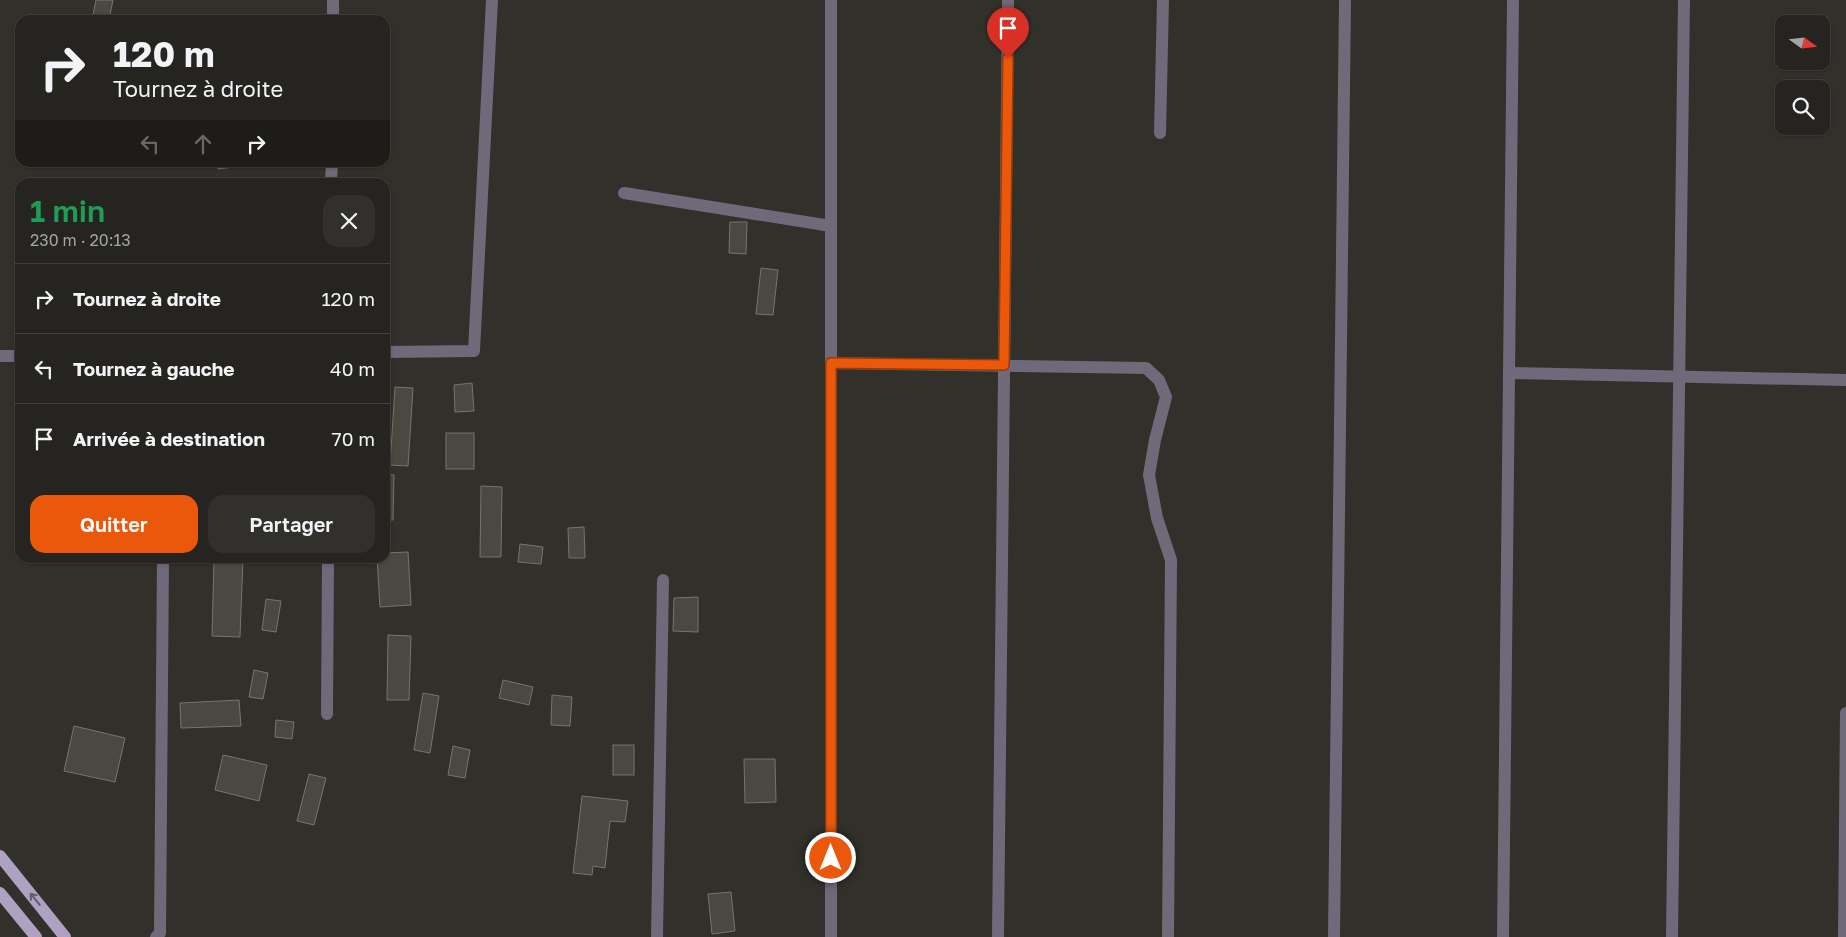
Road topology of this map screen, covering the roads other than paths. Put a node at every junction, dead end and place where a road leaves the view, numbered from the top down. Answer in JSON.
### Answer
{"nodes":[{"id":1,"x":333,"y":0,"type":"edge"},
{"id":2,"x":492,"y":0,"type":"edge"},
{"id":3,"x":831,"y":0,"type":"edge"},
{"id":4,"x":1008,"y":0,"type":"edge"},
{"id":5,"x":1163,"y":0,"type":"edge"},
{"id":6,"x":1345,"y":0,"type":"edge"},
{"id":7,"x":1513,"y":0,"type":"edge"},
{"id":8,"x":1684,"y":0,"type":"edge"},
{"id":9,"x":333,"y":15,"type":"edge"},
{"id":10,"x":1160,"y":133,"type":"dead end"},
{"id":11,"x":624,"y":193,"type":"dead end"},
{"id":12,"x":831,"y":226,"type":"junction"},
{"id":13,"x":390,"y":352,"type":"edge"},
{"id":14,"x":0,"y":356,"type":"edge"},
{"id":15,"x":15,"y":356,"type":"edge"},
{"id":16,"x":831,"y":363,"type":"junction"},
{"id":17,"x":1004,"y":365,"type":"junction"},
{"id":18,"x":1509,"y":373,"type":"junction"},
{"id":19,"x":1679,"y":377,"type":"junction"},
{"id":20,"x":1846,"y":380,"type":"edge"},
{"id":21,"x":163,"y":563,"type":"edge"},
{"id":22,"x":328,"y":563,"type":"edge"},
{"id":23,"x":663,"y":580,"type":"dead end"},
{"id":24,"x":1846,"y":713,"type":"edge"},
{"id":25,"x":327,"y":714,"type":"dead end"},
{"id":26,"x":0,"y":856,"type":"edge"},
{"id":27,"x":0,"y":893,"type":"edge"},
{"id":28,"x":36,"y":937,"type":"edge"},
{"id":29,"x":66,"y":937,"type":"edge"},
{"id":30,"x":156,"y":937,"type":"edge"},
{"id":31,"x":658,"y":937,"type":"edge"},
{"id":32,"x":830,"y":937,"type":"edge"},
{"id":33,"x":998,"y":937,"type":"edge"},
{"id":34,"x":1168,"y":937,"type":"edge"},
{"id":35,"x":1334,"y":937,"type":"edge"},
{"id":36,"x":1503,"y":937,"type":"edge"},
{"id":37,"x":1672,"y":937,"type":"edge"},
{"id":38,"x":1844,"y":937,"type":"edge"}],
"edges":[{"from":1,"to":9,"type":"street"},
{"from":2,"to":13,"type":"street"},
{"from":3,"to":12,"type":"street"},
{"from":4,"to":17,"type":"street"},
{"from":5,"to":10,"type":"street"},
{"from":6,"to":35,"type":"street"},
{"from":7,"to":18,"type":"street"},
{"from":8,"to":19,"type":"street"},
{"from":11,"to":12,"type":"street"},
{"from":12,"to":16,"type":"street"},
{"from":14,"to":15,"type":"street"},
{"from":16,"to":17,"type":"street"},
{"from":16,"to":32,"type":"street"},
{"from":17,"to":33,"type":"street"},
{"from":17,"to":34,"type":"street"},
{"from":18,"to":19,"type":"street"},
{"from":18,"to":36,"type":"street"},
{"from":19,"to":20,"type":"street"},
{"from":19,"to":37,"type":"street"},
{"from":21,"to":30,"type":"street"},
{"from":22,"to":25,"type":"street"},
{"from":23,"to":31,"type":"street"},
{"from":24,"to":38,"type":"street"},
{"from":29,"to":26,"type":"main road","one_way":true},
{"from":27,"to":28,"type":"main road"}]}
